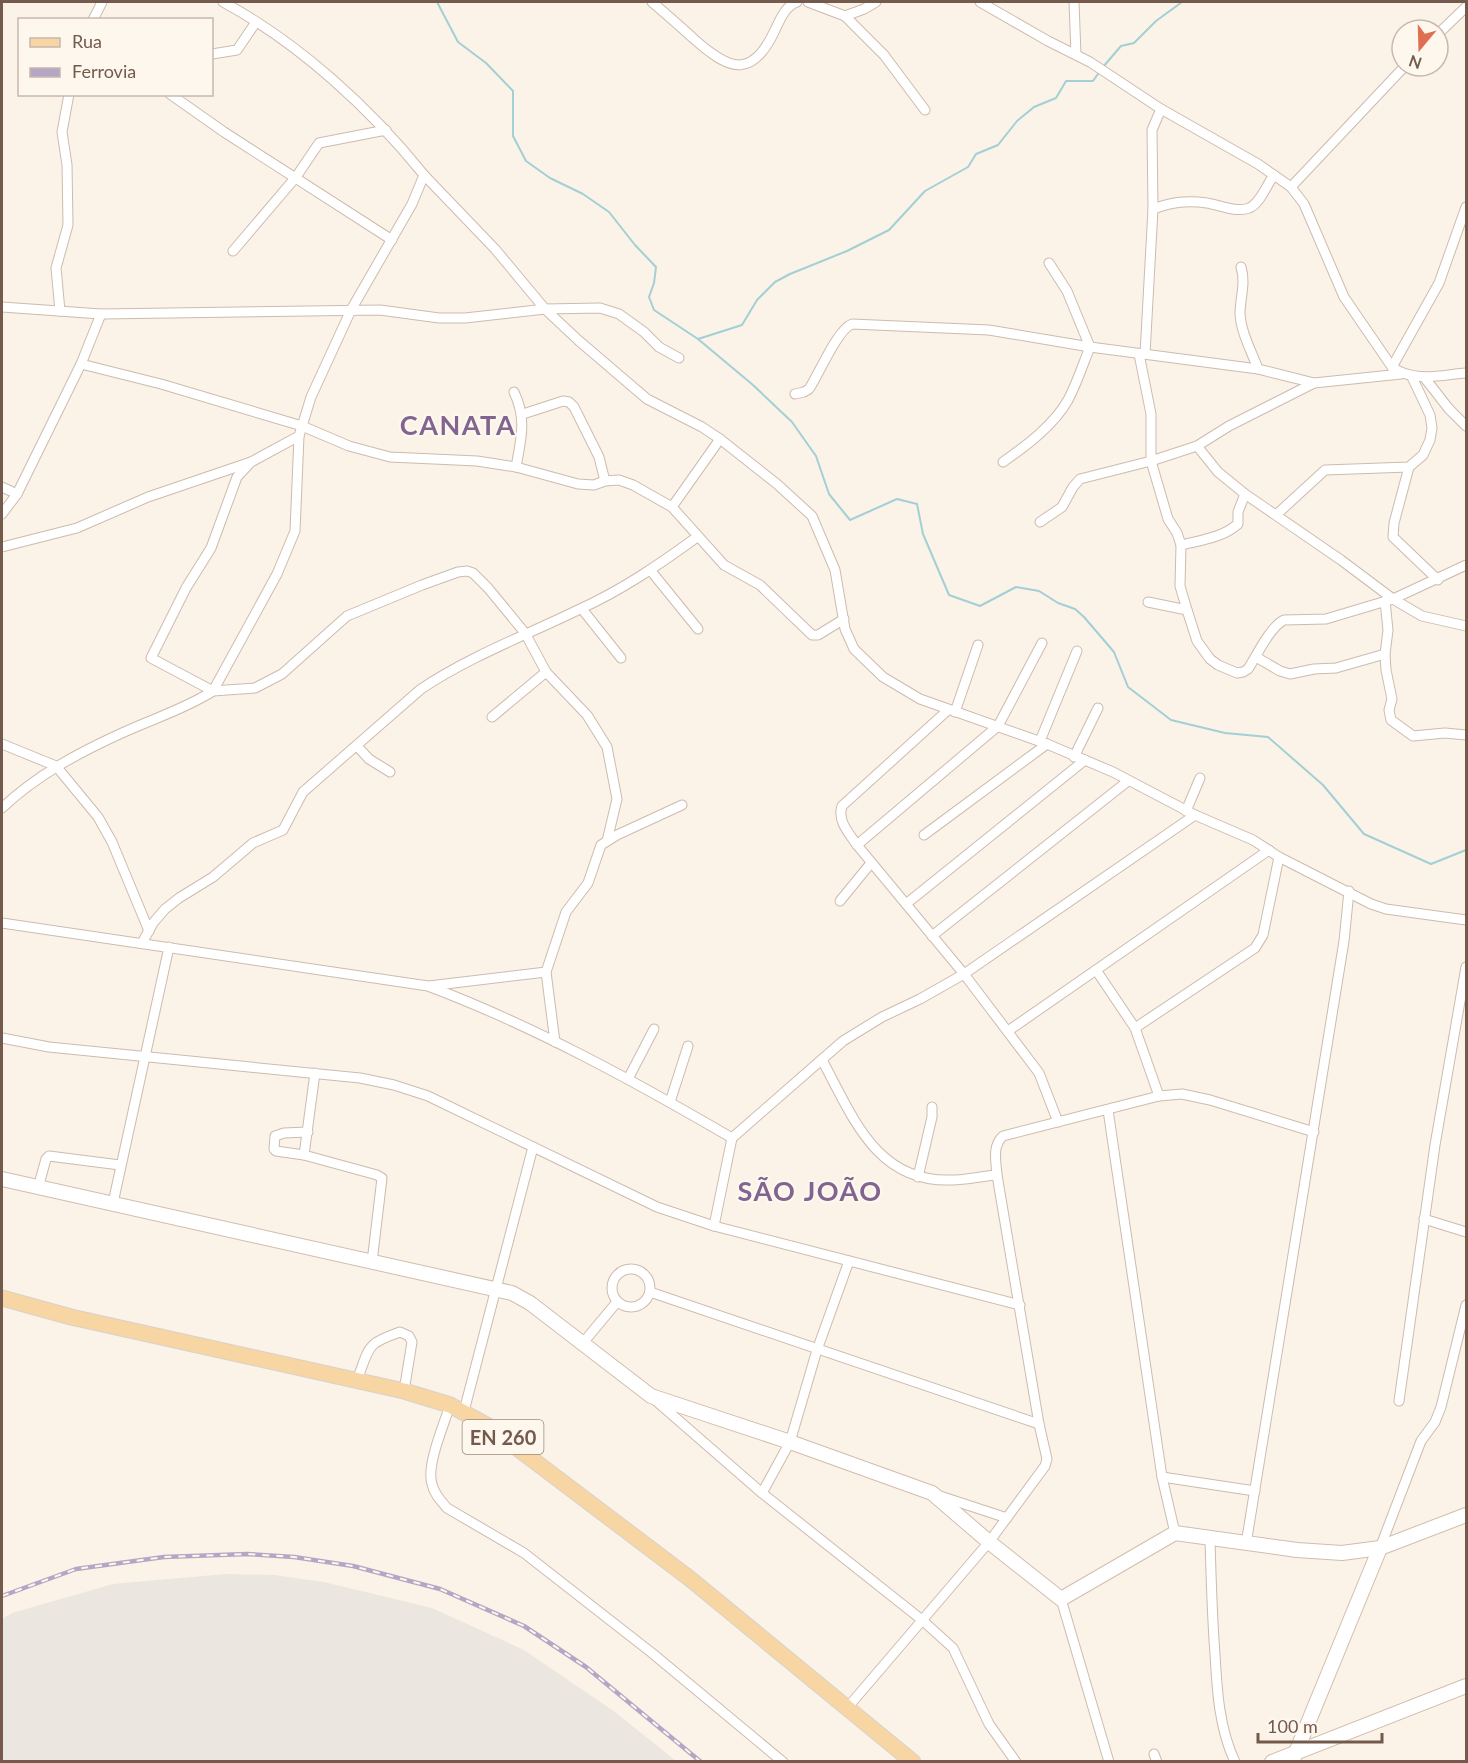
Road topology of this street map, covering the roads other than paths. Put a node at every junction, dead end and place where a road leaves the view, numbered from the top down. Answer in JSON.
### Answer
{"nodes":[{"id":1,"x":102,"y":2,"type":"edge"},
{"id":2,"x":652,"y":2,"type":"edge"},
{"id":3,"x":797,"y":2,"type":"edge"},
{"id":4,"x":808,"y":2,"type":"edge"},
{"id":5,"x":876,"y":2,"type":"edge"},
{"id":6,"x":980,"y":2,"type":"edge"},
{"id":7,"x":1074,"y":2,"type":"edge"},
{"id":8,"x":228,"y":3,"type":"edge"},
{"id":9,"x":1467,"y":7,"type":"edge"},
{"id":10,"x":845,"y":16,"type":"junction"},
{"id":11,"x":94,"y":18,"type":"edge"},
{"id":12,"x":256,"y":22,"type":"junction"},
{"id":13,"x":1450,"y":23,"type":"edge"},
{"id":14,"x":213,"y":54,"type":"edge"},
{"id":15,"x":1076,"y":55,"type":"junction"},
{"id":16,"x":1394,"y":78,"type":"edge"},
{"id":17,"x":69,"y":96,"type":"edge"},
{"id":18,"x":171,"y":96,"type":"edge"},
{"id":19,"x":1161,"y":109,"type":"junction"},
{"id":20,"x":925,"y":110,"type":"dead end"},
{"id":21,"x":386,"y":130,"type":"junction"},
{"id":22,"x":424,"y":175,"type":"junction"},
{"id":23,"x":1274,"y":175,"type":"junction"},
{"id":24,"x":296,"y":177,"type":"junction"},
{"id":25,"x":1292,"y":187,"type":"junction"},
{"id":26,"x":1467,"y":207,"type":"edge"},
{"id":27,"x":1153,"y":209,"type":"junction"},
{"id":28,"x":392,"y":240,"type":"junction"},
{"id":29,"x":233,"y":251,"type":"dead end"},
{"id":30,"x":1049,"y":263,"type":"dead end"},
{"id":31,"x":1241,"y":267,"type":"dead end"},
{"id":32,"x":2,"y":307,"type":"edge"},
{"id":33,"x":545,"y":309,"type":"junction"},
{"id":34,"x":351,"y":310,"type":"junction"},
{"id":35,"x":60,"y":312,"type":"junction"},
{"id":36,"x":101,"y":314,"type":"junction"},
{"id":37,"x":1090,"y":347,"type":"junction"},
{"id":38,"x":1142,"y":354,"type":"junction"},
{"id":39,"x":679,"y":358,"type":"dead end"},
{"id":40,"x":81,"y":364,"type":"junction"},
{"id":41,"x":1392,"y":367,"type":"junction"},
{"id":42,"x":1258,"y":369,"type":"junction"},
{"id":43,"x":1467,"y":373,"type":"edge"},
{"id":44,"x":1401,"y":374,"type":"junction"},
{"id":45,"x":1412,"y":377,"type":"junction"},
{"id":46,"x":1424,"y":377,"type":"junction"},
{"id":47,"x":1314,"y":383,"type":"junction"},
{"id":48,"x":514,"y":392,"type":"dead end"},
{"id":49,"x":795,"y":394,"type":"dead end"},
{"id":50,"x":523,"y":414,"type":"junction"},
{"id":51,"x":302,"y":426,"type":"junction"},
{"id":52,"x":1467,"y":426,"type":"edge"},
{"id":53,"x":299,"y":436,"type":"junction"},
{"id":54,"x":720,"y":439,"type":"junction"},
{"id":55,"x":1197,"y":447,"type":"junction"},
{"id":56,"x":1151,"y":461,"type":"junction"},
{"id":57,"x":251,"y":462,"type":"junction"},
{"id":58,"x":1003,"y":462,"type":"dead end"},
{"id":59,"x":516,"y":467,"type":"junction"},
{"id":60,"x":1409,"y":467,"type":"junction"},
{"id":61,"x":605,"y":481,"type":"junction"},
{"id":62,"x":2,"y":487,"type":"edge"},
{"id":63,"x":17,"y":494,"type":"junction"},
{"id":64,"x":1245,"y":494,"type":"junction"},
{"id":65,"x":672,"y":507,"type":"junction"},
{"id":66,"x":2,"y":514,"type":"edge"},
{"id":67,"x":1276,"y":515,"type":"junction"},
{"id":68,"x":1040,"y":522,"type":"dead end"},
{"id":69,"x":697,"y":537,"type":"junction"},
{"id":70,"x":1181,"y":544,"type":"junction"},
{"id":71,"x":2,"y":546,"type":"edge"},
{"id":72,"x":1467,"y":566,"type":"edge"},
{"id":73,"x":651,"y":571,"type":"junction"},
{"id":74,"x":1438,"y":580,"type":"junction"},
{"id":75,"x":1389,"y":600,"type":"junction"},
{"id":76,"x":1148,"y":602,"type":"dead end"},
{"id":77,"x":582,"y":609,"type":"junction"},
{"id":78,"x":1187,"y":610,"type":"junction"},
{"id":79,"x":844,"y":619,"type":"junction"},
{"id":80,"x":1467,"y":626,"type":"edge"},
{"id":81,"x":698,"y":629,"type":"dead end"},
{"id":82,"x":525,"y":633,"type":"junction"},
{"id":83,"x":1042,"y":643,"type":"dead end"},
{"id":84,"x":978,"y":645,"type":"dead end"},
{"id":85,"x":1077,"y":651,"type":"dead end"},
{"id":86,"x":1385,"y":654,"type":"junction"},
{"id":87,"x":1256,"y":657,"type":"junction"},
{"id":88,"x":621,"y":658,"type":"dead end"},
{"id":89,"x":546,"y":672,"type":"junction"},
{"id":90,"x":213,"y":691,"type":"junction"},
{"id":91,"x":1098,"y":708,"type":"dead end"},
{"id":92,"x":952,"y":711,"type":"junction"},
{"id":93,"x":492,"y":717,"type":"dead end"},
{"id":94,"x":998,"y":726,"type":"junction"},
{"id":95,"x":1467,"y":735,"type":"edge"},
{"id":96,"x":1043,"y":743,"type":"junction"},
{"id":97,"x":2,"y":744,"type":"edge"},
{"id":98,"x":357,"y":746,"type":"junction"},
{"id":99,"x":1074,"y":757,"type":"junction"},
{"id":100,"x":1085,"y":760,"type":"junction"},
{"id":101,"x":56,"y":766,"type":"junction"},
{"id":102,"x":390,"y":772,"type":"dead end"},
{"id":103,"x":1200,"y":778,"type":"dead end"},
{"id":104,"x":1128,"y":781,"type":"junction"},
{"id":105,"x":682,"y":804,"type":"dead end"},
{"id":106,"x":2,"y":808,"type":"edge"},
{"id":107,"x":1190,"y":813,"type":"junction"},
{"id":108,"x":924,"y":835,"type":"dead end"},
{"id":109,"x":607,"y":841,"type":"junction"},
{"id":110,"x":857,"y":845,"type":"junction"},
{"id":111,"x":1269,"y":850,"type":"junction"},
{"id":112,"x":1279,"y":857,"type":"junction"},
{"id":113,"x":871,"y":863,"type":"junction"},
{"id":114,"x":1349,"y":891,"type":"junction"},
{"id":115,"x":840,"y":901,"type":"dead end"},
{"id":116,"x":906,"y":904,"type":"junction"},
{"id":117,"x":1467,"y":920,"type":"edge"},
{"id":118,"x":2,"y":923,"type":"edge"},
{"id":119,"x":149,"y":931,"type":"junction"},
{"id":120,"x":932,"y":936,"type":"junction"},
{"id":121,"x":142,"y":943,"type":"junction"},
{"id":122,"x":169,"y":947,"type":"junction"},
{"id":123,"x":1467,"y":967,"type":"edge"},
{"id":124,"x":1096,"y":970,"type":"junction"},
{"id":125,"x":546,"y":972,"type":"junction"},
{"id":126,"x":964,"y":974,"type":"junction"},
{"id":127,"x":428,"y":986,"type":"junction"},
{"id":128,"x":1135,"y":1028,"type":"junction"},
{"id":129,"x":654,"y":1029,"type":"dead end"},
{"id":130,"x":1008,"y":1031,"type":"junction"},
{"id":131,"x":2,"y":1038,"type":"edge"},
{"id":132,"x":555,"y":1042,"type":"junction"},
{"id":133,"x":688,"y":1046,"type":"dead end"},
{"id":134,"x":145,"y":1057,"type":"junction"},
{"id":135,"x":822,"y":1060,"type":"junction"},
{"id":136,"x":315,"y":1073,"type":"junction"},
{"id":137,"x":628,"y":1079,"type":"junction"},
{"id":138,"x":1159,"y":1096,"type":"junction"},
{"id":139,"x":670,"y":1102,"type":"junction"},
{"id":140,"x":932,"y":1107,"type":"dead end"},
{"id":141,"x":1107,"y":1110,"type":"junction"},
{"id":142,"x":1058,"y":1122,"type":"junction"},
{"id":143,"x":308,"y":1132,"type":"junction"},
{"id":144,"x":1314,"y":1132,"type":"junction"},
{"id":145,"x":732,"y":1138,"type":"junction"},
{"id":146,"x":533,"y":1147,"type":"junction"},
{"id":147,"x":304,"y":1155,"type":"junction"},
{"id":148,"x":120,"y":1165,"type":"junction"},
{"id":149,"x":998,"y":1175,"type":"junction"},
{"id":150,"x":918,"y":1177,"type":"junction"},
{"id":151,"x":2,"y":1179,"type":"edge"},
{"id":152,"x":38,"y":1188,"type":"junction"},
{"id":153,"x":113,"y":1203,"type":"junction"},
{"id":154,"x":1424,"y":1219,"type":"junction"},
{"id":155,"x":714,"y":1226,"type":"junction"},
{"id":156,"x":1467,"y":1232,"type":"edge"},
{"id":157,"x":372,"y":1262,"type":"junction"},
{"id":158,"x":849,"y":1262,"type":"junction"},
{"id":159,"x":496,"y":1289,"type":"junction"},
{"id":160,"x":650,"y":1292,"type":"junction"},
{"id":161,"x":2,"y":1298,"type":"edge"},
{"id":162,"x":617,"y":1302,"type":"junction"},
{"id":163,"x":1020,"y":1305,"type":"junction"},
{"id":164,"x":1467,"y":1305,"type":"edge"},
{"id":165,"x":582,"y":1344,"type":"junction"},
{"id":166,"x":817,"y":1350,"type":"junction"},
{"id":167,"x":357,"y":1380,"type":"junction"},
{"id":168,"x":404,"y":1391,"type":"junction"},
{"id":169,"x":651,"y":1396,"type":"junction"},
{"id":170,"x":1399,"y":1401,"type":"dead end"},
{"id":171,"x":457,"y":1408,"type":"junction"},
{"id":172,"x":1039,"y":1424,"type":"junction"},
{"id":173,"x":790,"y":1442,"type":"junction"},
{"id":174,"x":1162,"y":1477,"type":"junction"},
{"id":175,"x":1255,"y":1491,"type":"junction"},
{"id":176,"x":762,"y":1493,"type":"junction"},
{"id":177,"x":932,"y":1493,"type":"junction"},
{"id":178,"x":1467,"y":1515,"type":"edge"},
{"id":179,"x":1007,"y":1518,"type":"junction"},
{"id":180,"x":1175,"y":1533,"type":"junction"},
{"id":181,"x":1210,"y":1539,"type":"junction"},
{"id":182,"x":989,"y":1542,"type":"junction"},
{"id":183,"x":1246,"y":1544,"type":"junction"},
{"id":184,"x":1380,"y":1548,"type":"junction"},
{"id":185,"x":1061,"y":1599,"type":"junction"},
{"id":186,"x":922,"y":1620,"type":"junction"},
{"id":187,"x":1463,"y":1690,"type":"edge"},
{"id":188,"x":848,"y":1707,"type":"junction"},
{"id":189,"x":1310,"y":1715,"type":"junction"},
{"id":190,"x":1332,"y":1739,"type":"junction"},
{"id":191,"x":1294,"y":1757,"type":"edge"},
{"id":192,"x":783,"y":1761,"type":"edge"},
{"id":193,"x":913,"y":1761,"type":"edge"},
{"id":194,"x":1016,"y":1761,"type":"edge"},
{"id":195,"x":1109,"y":1761,"type":"edge"},
{"id":196,"x":1235,"y":1761,"type":"edge"},
{"id":197,"x":1272,"y":1761,"type":"edge"}],
"edges":[{"from":1,"to":11,"type":"street"},
{"from":2,"to":3,"type":"street"},
{"from":4,"to":10,"type":"street"},
{"from":5,"to":10,"type":"street"},
{"from":6,"to":15,"type":"street"},
{"from":7,"to":15,"type":"street"},
{"from":8,"to":12,"type":"street"},
{"from":9,"to":13,"type":"street"},
{"from":10,"to":20,"type":"street"},
{"from":12,"to":14,"type":"street"},
{"from":12,"to":21,"type":"street"},
{"from":15,"to":19,"type":"street"},
{"from":16,"to":25,"type":"street"},
{"from":17,"to":35,"type":"street"},
{"from":18,"to":24,"type":"street"},
{"from":19,"to":23,"type":"street"},
{"from":19,"to":27,"type":"street"},
{"from":21,"to":22,"type":"street"},
{"from":21,"to":24,"type":"street"},
{"from":22,"to":28,"type":"street"},
{"from":22,"to":33,"type":"street"},
{"from":23,"to":25,"type":"street"},
{"from":23,"to":27,"type":"street"},
{"from":24,"to":28,"type":"street"},
{"from":24,"to":29,"type":"street"},
{"from":25,"to":41,"type":"street"},
{"from":26,"to":41,"type":"street"},
{"from":27,"to":38,"type":"street"},
{"from":28,"to":34,"type":"street"},
{"from":30,"to":37,"type":"street"},
{"from":31,"to":42,"type":"street"},
{"from":32,"to":35,"type":"street"},
{"from":33,"to":34,"type":"street"},
{"from":33,"to":39,"type":"street"},
{"from":33,"to":54,"type":"street"},
{"from":34,"to":36,"type":"street"},
{"from":34,"to":51,"type":"street"},
{"from":35,"to":36,"type":"street"},
{"from":36,"to":40,"type":"street"},
{"from":37,"to":38,"type":"street"},
{"from":37,"to":49,"type":"street"},
{"from":37,"to":58,"type":"street"},
{"from":38,"to":42,"type":"street"},
{"from":38,"to":56,"type":"street"},
{"from":40,"to":51,"type":"street"},
{"from":40,"to":63,"type":"street"},
{"from":41,"to":44,"type":"street"},
{"from":42,"to":47,"type":"street"},
{"from":43,"to":46,"type":"street"},
{"from":44,"to":45,"type":"street"},
{"from":44,"to":47,"type":"street"},
{"from":45,"to":46,"type":"street"},
{"from":45,"to":60,"type":"street"},
{"from":46,"to":52,"type":"street"},
{"from":47,"to":55,"type":"street"},
{"from":48,"to":50,"type":"street"},
{"from":50,"to":59,"type":"street"},
{"from":50,"to":61,"type":"street"},
{"from":51,"to":53,"type":"street"},
{"from":51,"to":59,"type":"street"},
{"from":53,"to":57,"type":"street"},
{"from":53,"to":90,"type":"street"},
{"from":54,"to":65,"type":"street"},
{"from":54,"to":79,"type":"street"},
{"from":55,"to":56,"type":"street"},
{"from":55,"to":64,"type":"street"},
{"from":56,"to":68,"type":"street"},
{"from":56,"to":70,"type":"street"},
{"from":57,"to":71,"type":"street"},
{"from":57,"to":90,"type":"street"},
{"from":59,"to":61,"type":"street"},
{"from":60,"to":67,"type":"street"},
{"from":60,"to":74,"type":"street"},
{"from":61,"to":65,"type":"street"},
{"from":62,"to":63,"type":"street"},
{"from":63,"to":66,"type":"street"},
{"from":64,"to":67,"type":"street"},
{"from":64,"to":70,"type":"street"},
{"from":65,"to":69,"type":"street"},
{"from":67,"to":75,"type":"street"},
{"from":69,"to":73,"type":"street"},
{"from":69,"to":79,"type":"street"},
{"from":70,"to":78,"type":"street"},
{"from":72,"to":74,"type":"street"},
{"from":73,"to":77,"type":"street"},
{"from":73,"to":81,"type":"street"},
{"from":74,"to":75,"type":"street"},
{"from":75,"to":80,"type":"street"},
{"from":75,"to":86,"type":"street"},
{"from":75,"to":87,"type":"street"},
{"from":76,"to":78,"type":"street"},
{"from":77,"to":82,"type":"street"},
{"from":77,"to":88,"type":"street"},
{"from":78,"to":87,"type":"street"},
{"from":79,"to":92,"type":"street"},
{"from":82,"to":89,"type":"street"},
{"from":82,"to":90,"type":"street"},
{"from":82,"to":98,"type":"street"},
{"from":83,"to":94,"type":"street"},
{"from":84,"to":92,"type":"street"},
{"from":85,"to":96,"type":"street"},
{"from":86,"to":87,"type":"street"},
{"from":86,"to":95,"type":"street"},
{"from":89,"to":93,"type":"street"},
{"from":89,"to":109,"type":"street"},
{"from":90,"to":101,"type":"street"},
{"from":91,"to":99,"type":"street"},
{"from":92,"to":94,"type":"street"},
{"from":92,"to":110,"type":"street"},
{"from":94,"to":96,"type":"street"},
{"from":94,"to":110,"type":"street"},
{"from":96,"to":99,"type":"street"},
{"from":96,"to":108,"type":"street"},
{"from":97,"to":101,"type":"street"},
{"from":98,"to":102,"type":"street"},
{"from":98,"to":119,"type":"street"},
{"from":99,"to":100,"type":"street"},
{"from":100,"to":104,"type":"street"},
{"from":100,"to":116,"type":"street"},
{"from":101,"to":106,"type":"street"},
{"from":101,"to":119,"type":"street"},
{"from":103,"to":107,"type":"street"},
{"from":104,"to":107,"type":"street"},
{"from":104,"to":120,"type":"street"},
{"from":105,"to":109,"type":"street"},
{"from":107,"to":111,"type":"street"},
{"from":107,"to":126,"type":"street"},
{"from":109,"to":125,"type":"street"},
{"from":110,"to":113,"type":"street"},
{"from":111,"to":112,"type":"street"},
{"from":111,"to":124,"type":"street"},
{"from":112,"to":114,"type":"street"},
{"from":112,"to":128,"type":"street"},
{"from":113,"to":115,"type":"street"},
{"from":113,"to":116,"type":"street"},
{"from":114,"to":117,"type":"street"},
{"from":114,"to":144,"type":"street"},
{"from":116,"to":120,"type":"street"},
{"from":118,"to":121,"type":"street"},
{"from":119,"to":121,"type":"street"},
{"from":120,"to":126,"type":"street"},
{"from":121,"to":122,"type":"street"},
{"from":122,"to":127,"type":"street"},
{"from":122,"to":134,"type":"street"},
{"from":123,"to":154,"type":"street"},
{"from":124,"to":128,"type":"street"},
{"from":124,"to":130,"type":"street"},
{"from":125,"to":127,"type":"street"},
{"from":125,"to":132,"type":"street"},
{"from":126,"to":130,"type":"street"},
{"from":126,"to":135,"type":"street"},
{"from":127,"to":132,"type":"street"},
{"from":128,"to":138,"type":"street"},
{"from":129,"to":137,"type":"street"},
{"from":130,"to":142,"type":"street"},
{"from":131,"to":134,"type":"street"},
{"from":132,"to":137,"type":"street"},
{"from":133,"to":139,"type":"street"},
{"from":134,"to":136,"type":"street"},
{"from":134,"to":148,"type":"street"},
{"from":135,"to":145,"type":"street"},
{"from":135,"to":150,"type":"street"},
{"from":136,"to":143,"type":"street"},
{"from":136,"to":146,"type":"street"},
{"from":137,"to":139,"type":"street"},
{"from":138,"to":141,"type":"street"},
{"from":138,"to":144,"type":"street"},
{"from":139,"to":145,"type":"street"},
{"from":140,"to":150,"type":"street"},
{"from":141,"to":142,"type":"street"},
{"from":141,"to":174,"type":"street"},
{"from":142,"to":149,"type":"street"},
{"from":143,"to":147,"type":"street"},
{"from":143,"to":147,"type":"street"},
{"from":144,"to":175,"type":"street"},
{"from":145,"to":155,"type":"street"},
{"from":146,"to":155,"type":"street"},
{"from":146,"to":159,"type":"street"},
{"from":147,"to":157,"type":"street"},
{"from":148,"to":152,"type":"street"},
{"from":148,"to":153,"type":"street"},
{"from":149,"to":150,"type":"street"},
{"from":149,"to":163,"type":"street"},
{"from":151,"to":152,"type":"street"},
{"from":152,"to":153,"type":"street"},
{"from":153,"to":157,"type":"street"},
{"from":154,"to":156,"type":"street"},
{"from":154,"to":170,"type":"street"},
{"from":155,"to":158,"type":"street"},
{"from":157,"to":159,"type":"street"},
{"from":158,"to":163,"type":"street"},
{"from":158,"to":166,"type":"street"},
{"from":159,"to":165,"type":"street"},
{"from":159,"to":171,"type":"street"},
{"from":160,"to":162,"type":"street"},
{"from":160,"to":162,"type":"street"},
{"from":160,"to":166,"type":"street"},
{"from":161,"to":167,"type":"main road","number":"EN 260"},
{"from":162,"to":165,"type":"street"},
{"from":163,"to":172,"type":"street"},
{"from":164,"to":184,"type":"street"},
{"from":165,"to":169,"type":"street"},
{"from":166,"to":172,"type":"street"},
{"from":166,"to":173,"type":"street"},
{"from":167,"to":168,"type":"main road","number":"EN 260"},
{"from":167,"to":168,"type":"street"},
{"from":168,"to":171,"type":"main road","number":"EN 260"},
{"from":169,"to":173,"type":"street"},
{"from":169,"to":176,"type":"street"},
{"from":171,"to":188,"type":"main road","number":"EN 260"},
{"from":171,"to":192,"type":"street"},
{"from":172,"to":179,"type":"street"},
{"from":173,"to":176,"type":"street"},
{"from":173,"to":177,"type":"street"},
{"from":174,"to":175,"type":"street"},
{"from":174,"to":180,"type":"street"},
{"from":175,"to":183,"type":"street"},
{"from":176,"to":186,"type":"street"},
{"from":177,"to":179,"type":"street"},
{"from":177,"to":182,"type":"street"},
{"from":178,"to":184,"type":"street"},
{"from":179,"to":182,"type":"street"},
{"from":180,"to":181,"type":"street"},
{"from":180,"to":185,"type":"street"},
{"from":181,"to":183,"type":"street"},
{"from":181,"to":196,"type":"street"},
{"from":182,"to":185,"type":"street"},
{"from":182,"to":186,"type":"street"},
{"from":183,"to":184,"type":"street"},
{"from":184,"to":189,"type":"street"},
{"from":185,"to":195,"type":"street"},
{"from":186,"to":188,"type":"street"},
{"from":186,"to":194,"type":"street"},
{"from":187,"to":190,"type":"street"},
{"from":188,"to":193,"type":"main road","number":"EN 260"},
{"from":189,"to":190,"type":"street"},
{"from":189,"to":191,"type":"street"},
{"from":190,"to":191,"type":"street"},
{"from":191,"to":197,"type":"street"}]}
